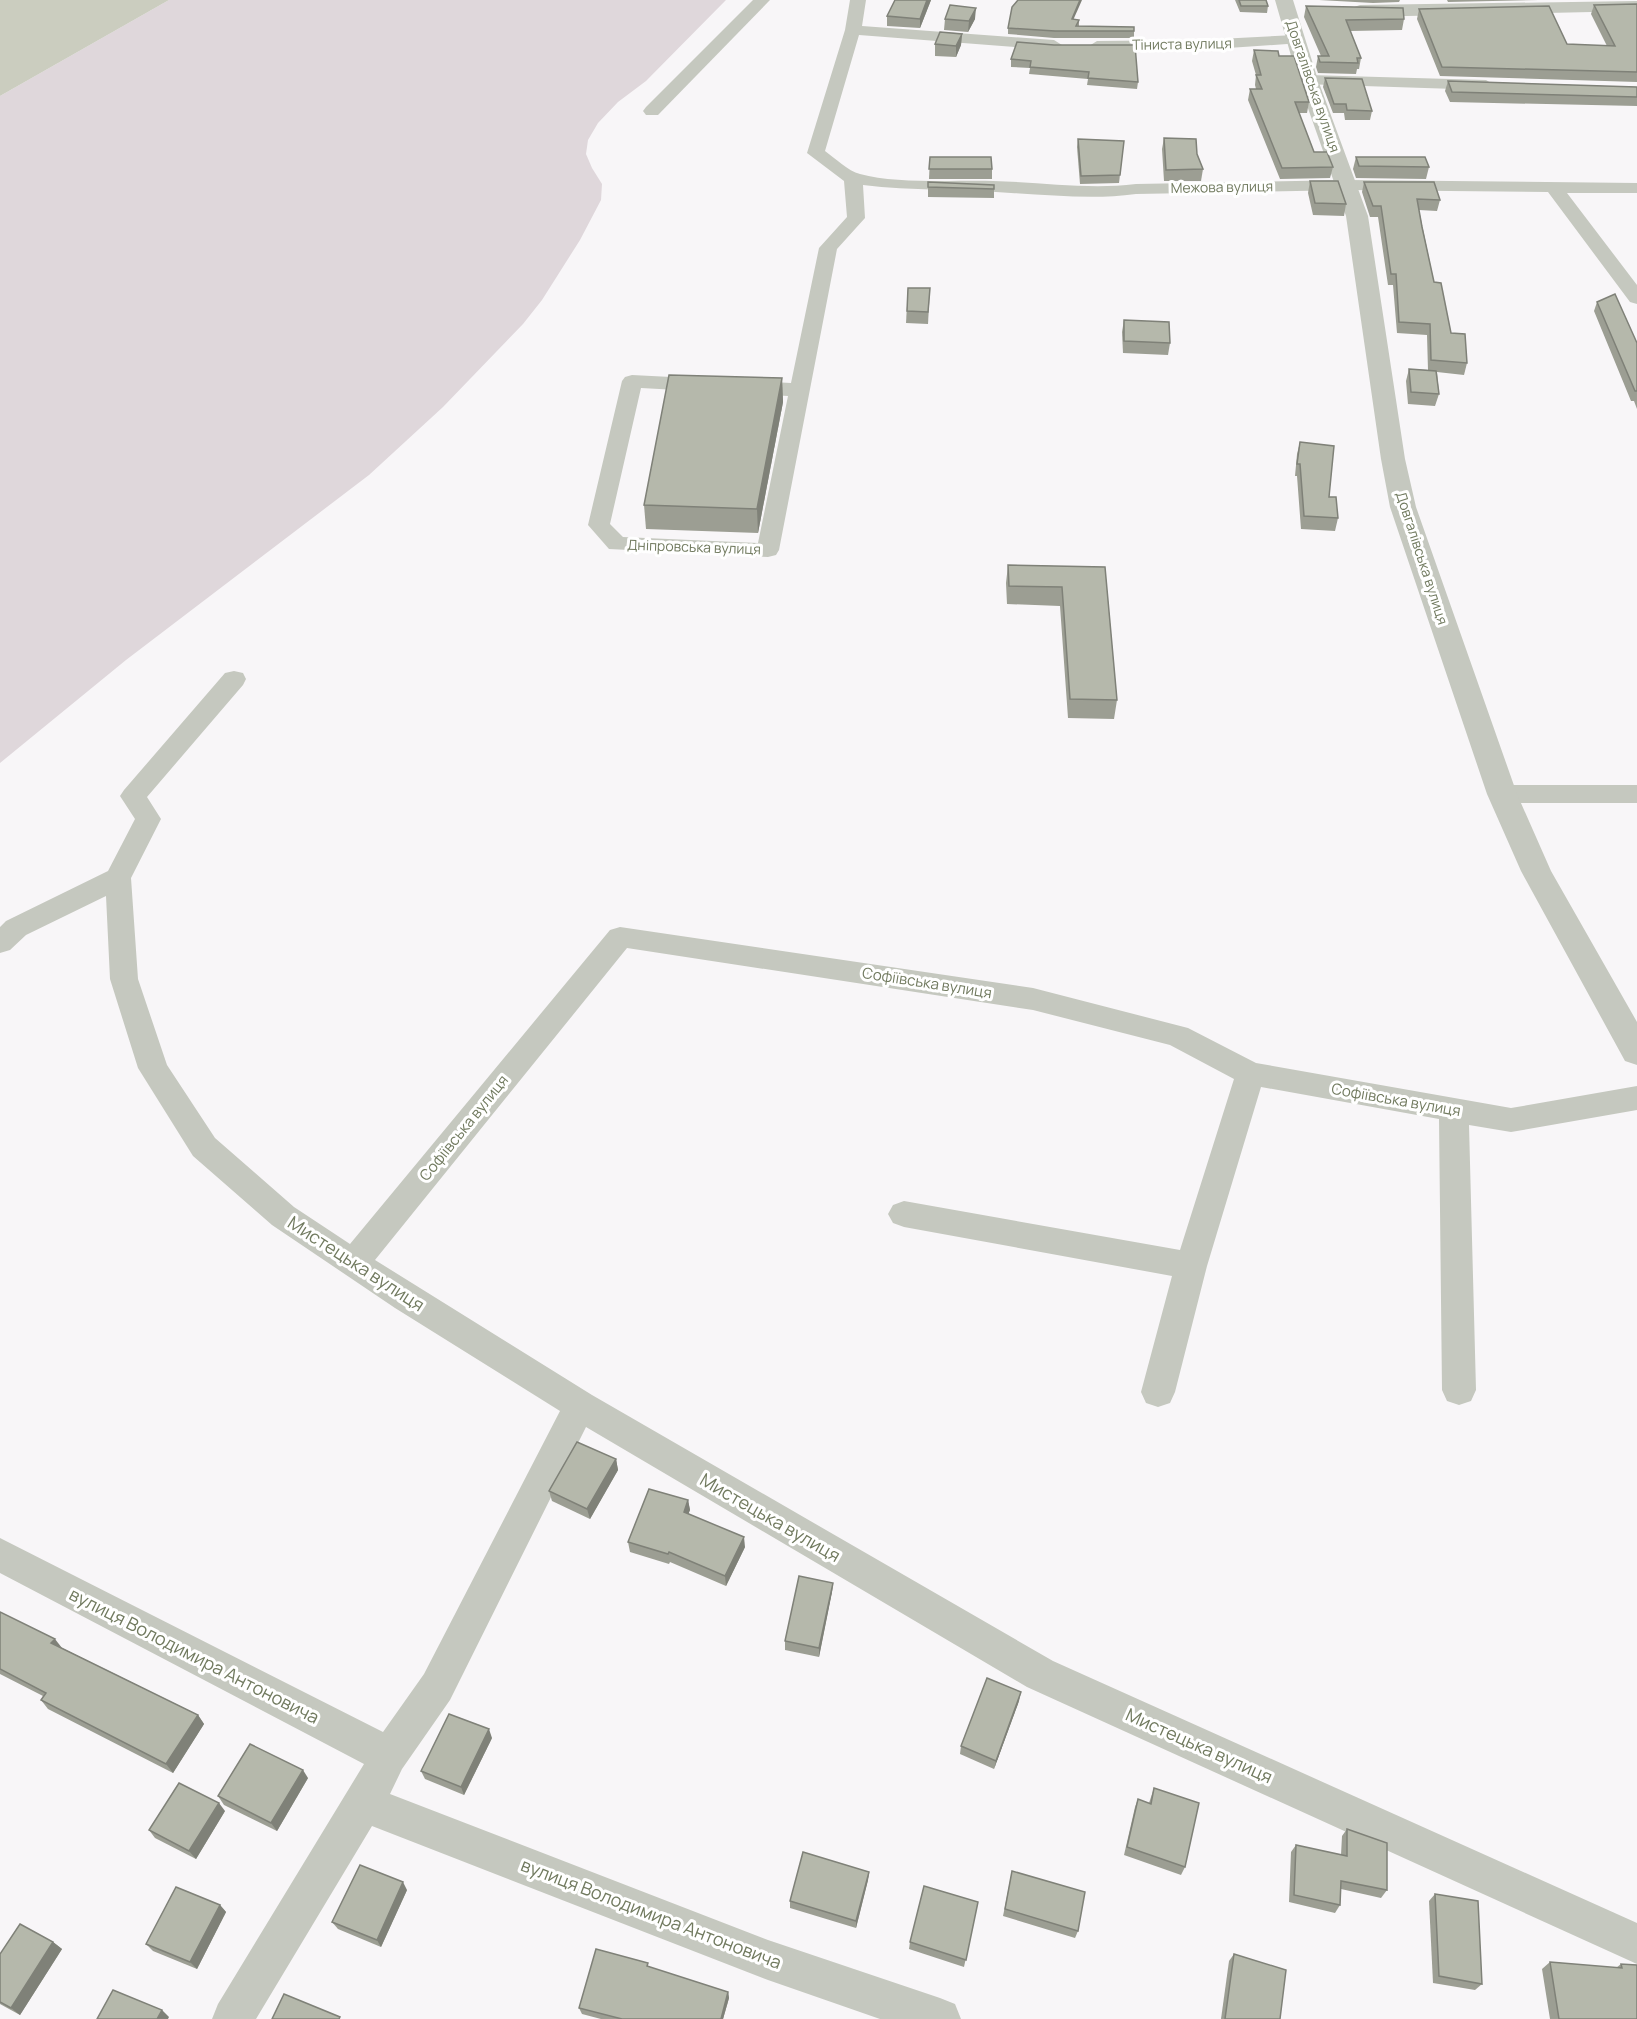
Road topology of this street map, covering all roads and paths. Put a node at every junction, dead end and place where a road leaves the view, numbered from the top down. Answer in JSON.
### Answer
{"nodes":[{"id":1,"x":762,"y":0,"type":"edge"},
{"id":2,"x":858,"y":0,"type":"edge"},
{"id":3,"x":1293,"y":5,"type":"edge"},
{"id":4,"x":1637,"y":6,"type":"edge"},
{"id":5,"x":1341,"y":10,"type":"edge"},
{"id":6,"x":853,"y":30,"type":"junction"},
{"id":7,"x":1295,"y":40,"type":"junction"},
{"id":8,"x":1308,"y":80,"type":"junction"},
{"id":9,"x":1508,"y":85,"type":"edge"},
{"id":10,"x":652,"y":111,"type":"dead end"},
{"id":11,"x":853,"y":179,"type":"junction"},
{"id":12,"x":1348,"y":185,"type":"junction"},
{"id":13,"x":1553,"y":187,"type":"junction"},
{"id":14,"x":1637,"y":188,"type":"edge"},
{"id":15,"x":1611,"y":262,"type":"junction"},
{"id":16,"x":1637,"y":262,"type":"edge"},
{"id":17,"x":1637,"y":298,"type":"edge"},
{"id":18,"x":800,"y":390,"type":"junction"},
{"id":19,"x":234,"y":680,"type":"dead end"},
{"id":20,"x":1502,"y":794,"type":"junction"},
{"id":21,"x":1637,"y":794,"type":"edge"},
{"id":22,"x":118,"y":878,"type":"junction"},
{"id":23,"x":0,"y":943,"type":"edge"},
{"id":24,"x":1637,"y":1052,"type":"edge"},
{"id":25,"x":1250,"y":1074,"type":"junction"},
{"id":26,"x":1637,"y":1098,"type":"edge"},
{"id":27,"x":1454,"y":1111,"type":"junction"},
{"id":28,"x":904,"y":1214,"type":"dead end"},
{"id":29,"x":354,"y":1262,"type":"junction"},
{"id":30,"x":1191,"y":1266,"type":"junction"},
{"id":31,"x":1459,"y":1390,"type":"dead end"},
{"id":32,"x":1158,"y":1392,"type":"dead end"},
{"id":33,"x":580,"y":1406,"type":"junction"},
{"id":34,"x":0,"y":1555,"type":"edge"},
{"id":35,"x":389,"y":1756,"type":"junction"},
{"id":36,"x":364,"y":1803,"type":"junction"},
{"id":37,"x":1637,"y":1944,"type":"edge"},
{"id":38,"x":233,"y":2019,"type":"edge"},
{"id":39,"x":940,"y":2019,"type":"edge"}],
"edges":[{"from":1,"to":10,"type":"street"},
{"from":2,"to":6,"type":"street"},
{"from":3,"to":7,"type":"street","name":"Довгалівська вулиця"},
{"from":4,"to":5,"type":"street"},
{"from":6,"to":7,"type":"street","name":"Тіниста вулиця"},
{"from":6,"to":11,"type":"street","name":"Межова вулиця"},
{"from":7,"to":8,"type":"street","name":"Довгалівська вулиця"},
{"from":8,"to":9,"type":"street"},
{"from":8,"to":12,"type":"street","name":"Довгалівська вулиця"},
{"from":11,"to":12,"type":"street","name":"Межова вулиця"},
{"from":11,"to":18,"type":"street","name":"Дніпровська вулиця"},
{"from":12,"to":13,"type":"street","name":"Межова вулиця"},
{"from":12,"to":20,"type":"street","name":"Довгалівська вулиця"},
{"from":13,"to":14,"type":"street","name":"Межова вулиця"},
{"from":13,"to":15,"type":"street"},
{"from":15,"to":16,"type":"street"},
{"from":15,"to":17,"type":"street"},
{"from":18,"to":18,"type":"street","name":"Дніпровська вулиця"},
{"from":19,"to":22,"type":"street"},
{"from":20,"to":21,"type":"street"},
{"from":20,"to":24,"type":"street","name":"Довгалівська вулиця"},
{"from":22,"to":23,"type":"street"},
{"from":22,"to":29,"type":"street","name":"Мистецька вулиця"},
{"from":25,"to":27,"type":"street","name":"Софіївська вулиця"},
{"from":25,"to":29,"type":"street","name":"Софіївська вулиця"},
{"from":25,"to":30,"type":"street"},
{"from":26,"to":27,"type":"street","name":"Софіївська вулиця"},
{"from":27,"to":31,"type":"street"},
{"from":28,"to":30,"type":"street"},
{"from":29,"to":33,"type":"street","name":"Мистецька вулиця"},
{"from":30,"to":32,"type":"street"},
{"from":33,"to":35,"type":"street"},
{"from":33,"to":37,"type":"street","name":"Мистецька вулиця"},
{"from":34,"to":35,"type":"street","name":"вулиця Володимира Антоновича"},
{"from":35,"to":36,"type":"street"},
{"from":36,"to":38,"type":"street"},
{"from":36,"to":39,"type":"street","name":"вулиця Володимира Антоновича"}]}
